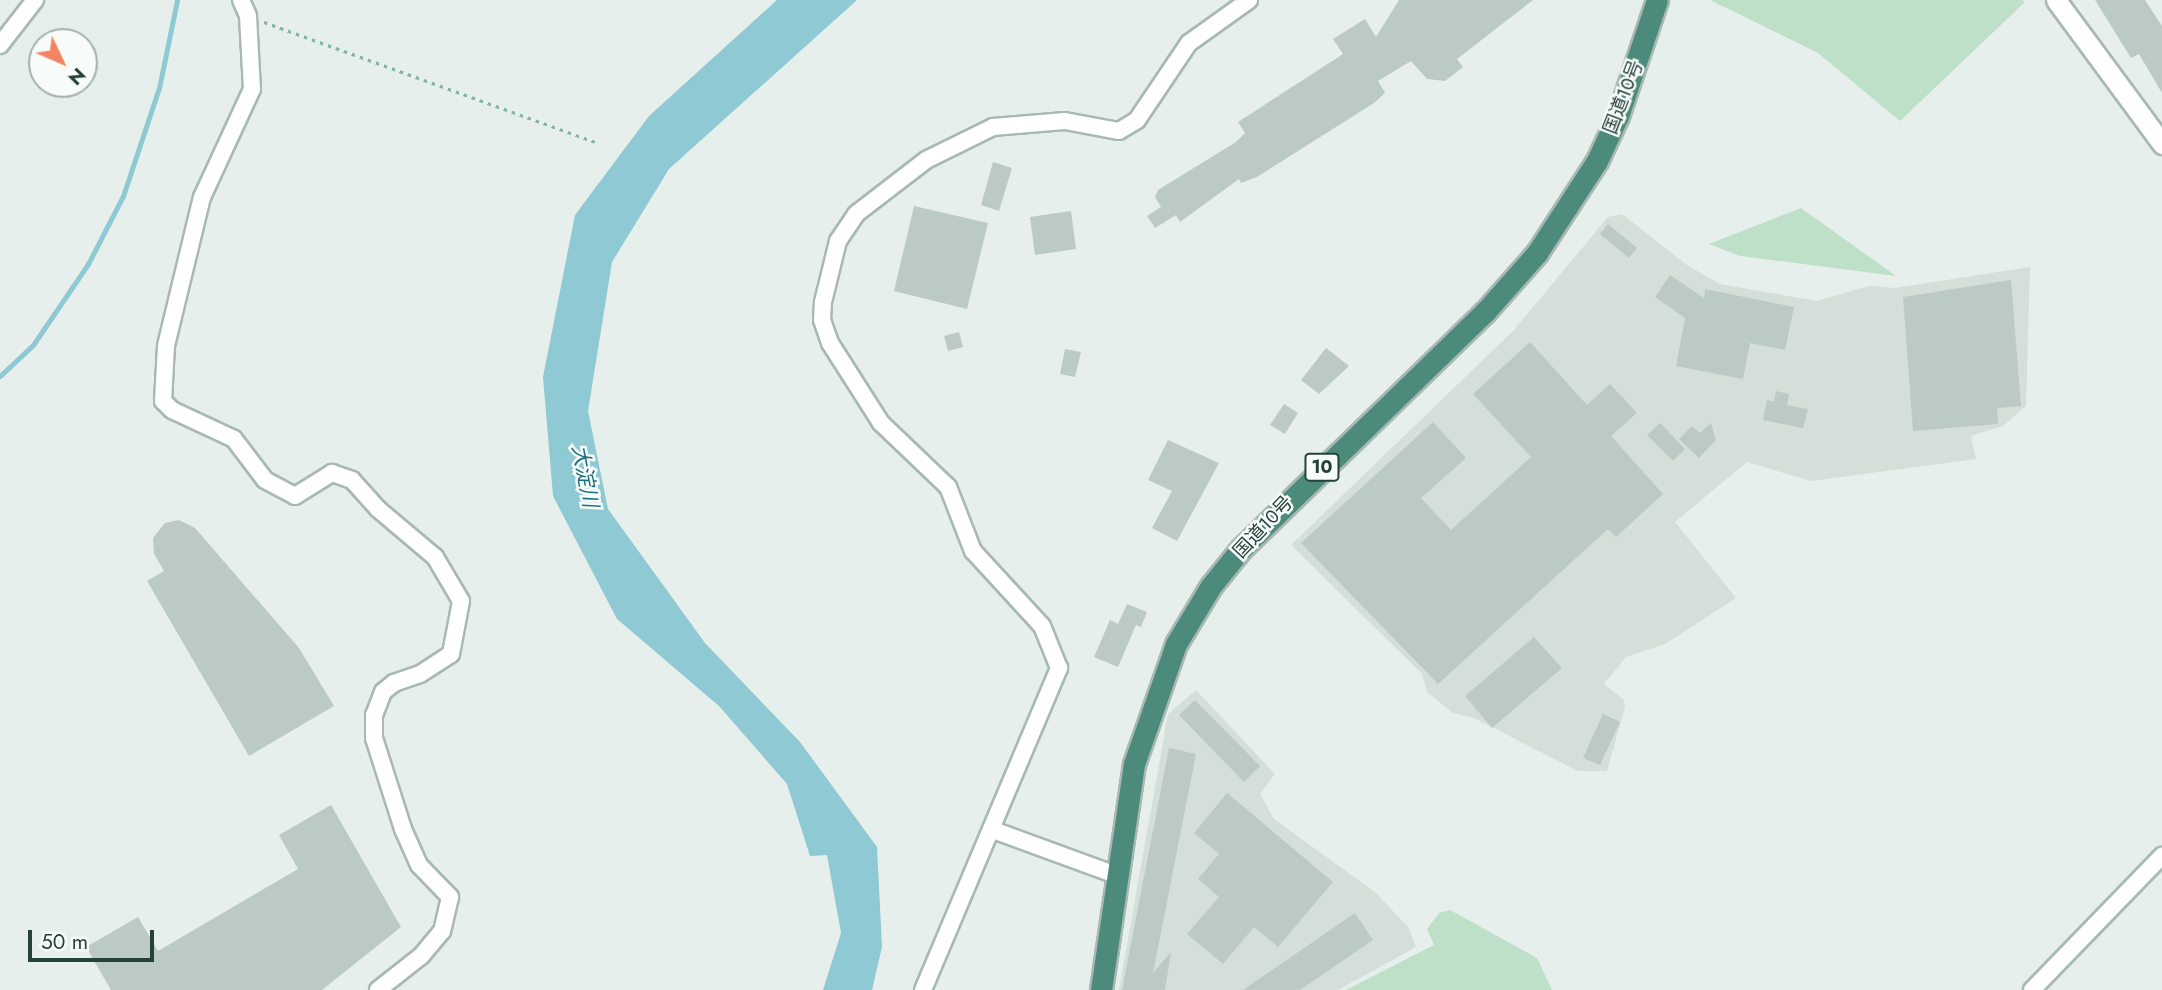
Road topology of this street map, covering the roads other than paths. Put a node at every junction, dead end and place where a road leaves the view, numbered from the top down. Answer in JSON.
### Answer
{"nodes":[{"id":1,"x":35,"y":0,"type":"edge"},
{"id":2,"x":241,"y":0,"type":"edge"},
{"id":3,"x":1250,"y":0,"type":"edge"},
{"id":4,"x":1657,"y":0,"type":"edge"},
{"id":5,"x":2056,"y":0,"type":"edge"},
{"id":6,"x":0,"y":45,"type":"edge"},
{"id":7,"x":2162,"y":144,"type":"edge"},
{"id":8,"x":993,"y":830,"type":"junction"},
{"id":9,"x":2162,"y":856,"type":"edge"},
{"id":10,"x":1116,"y":875,"type":"junction"},
{"id":11,"x":378,"y":990,"type":"edge"},
{"id":12,"x":923,"y":990,"type":"edge"},
{"id":13,"x":1101,"y":990,"type":"edge"},
{"id":14,"x":2032,"y":990,"type":"edge"}],
"edges":[{"from":1,"to":6,"type":"street"},
{"from":2,"to":11,"type":"street"},
{"from":3,"to":8,"type":"street"},
{"from":4,"to":10,"type":"highway","name":"国道10号","number":"10"},
{"from":5,"to":7,"type":"street"},
{"from":8,"to":10,"type":"street"},
{"from":8,"to":12,"type":"street"},
{"from":9,"to":14,"type":"street"},
{"from":10,"to":13,"type":"highway","name":"国道10号","number":"10"}]}
